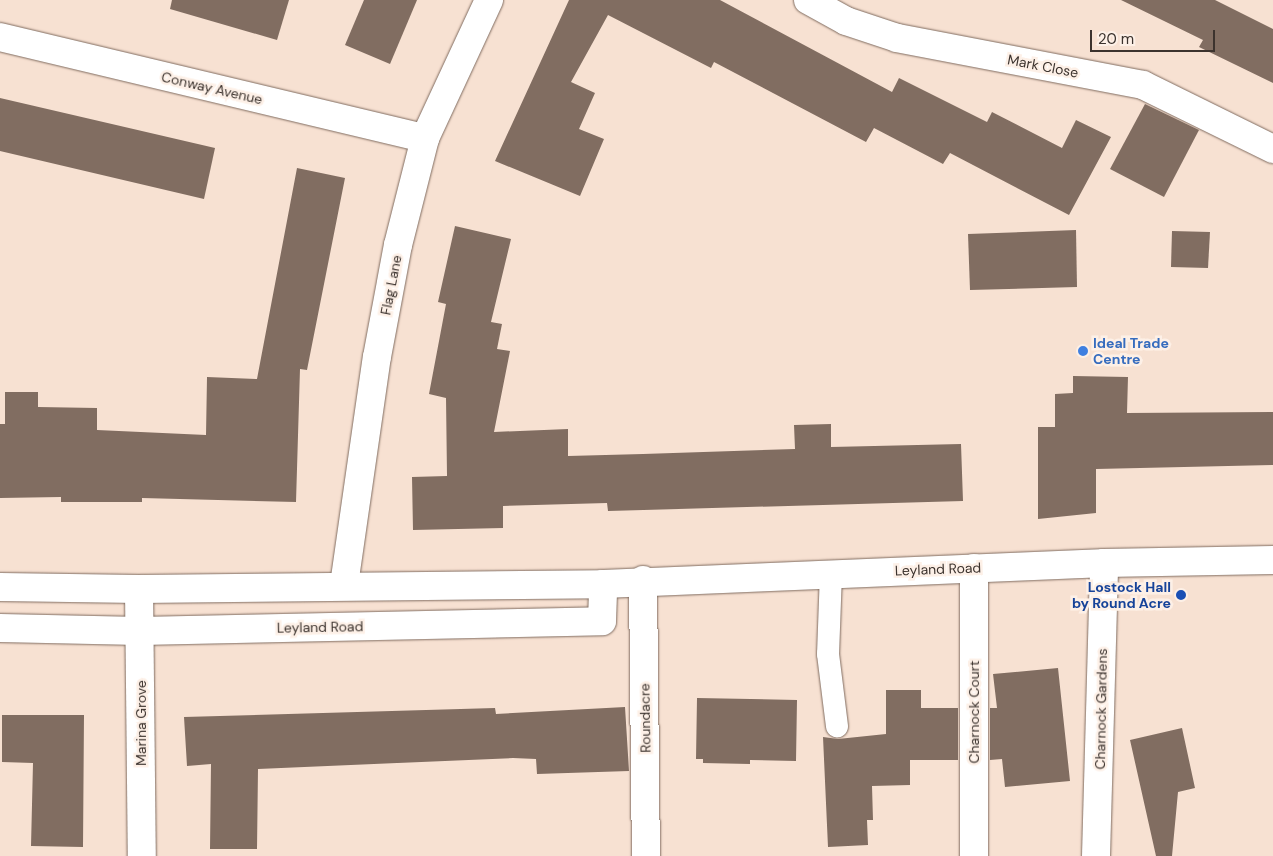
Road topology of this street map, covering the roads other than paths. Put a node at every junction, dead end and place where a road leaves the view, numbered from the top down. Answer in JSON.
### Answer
{"nodes":[{"id":1,"x":489,"y":0,"type":"edge"},
{"id":2,"x":808,"y":0,"type":"edge"},
{"id":3,"x":0,"y":37,"type":"edge"},
{"id":4,"x":425,"y":138,"type":"junction"},
{"id":5,"x":1273,"y":149,"type":"edge"},
{"id":6,"x":1273,"y":560,"type":"edge"},
{"id":7,"x":1104,"y":563,"type":"junction"},
{"id":8,"x":974,"y":568,"type":"junction"},
{"id":9,"x":831,"y":573,"type":"junction"},
{"id":10,"x":643,"y":580,"type":"junction"},
{"id":11,"x":603,"y":584,"type":"junction"},
{"id":12,"x":344,"y":585,"type":"junction"},
{"id":13,"x":0,"y":587,"type":"edge"},
{"id":14,"x":139,"y":590,"type":"junction"},
{"id":15,"x":0,"y":628,"type":"edge"},
{"id":16,"x":140,"y":631,"type":"junction"},
{"id":17,"x":837,"y":726,"type":"dead end"},
{"id":18,"x":142,"y":856,"type":"edge"},
{"id":19,"x":646,"y":856,"type":"edge"},
{"id":20,"x":974,"y":856,"type":"edge"},
{"id":21,"x":1096,"y":856,"type":"edge"}],
"edges":[{"from":1,"to":4,"type":"street","name":"Flag Lane"},
{"from":2,"to":5,"type":"street","name":"Mark Close"},
{"from":3,"to":4,"type":"street","name":"Conway Avenue"},
{"from":4,"to":12,"type":"street","name":"Flag Lane"},
{"from":6,"to":7,"type":"street","name":"Leyland Road"},
{"from":7,"to":8,"type":"street","name":"Leyland Road"},
{"from":7,"to":21,"type":"street","name":"Charnock Gardens"},
{"from":8,"to":9,"type":"street","name":"Leyland Road"},
{"from":8,"to":20,"type":"street","name":"Charnock Court"},
{"from":9,"to":10,"type":"street","name":"Leyland Road"},
{"from":9,"to":17,"type":"lane"},
{"from":10,"to":11,"type":"street","name":"Leyland Road"},
{"from":10,"to":19,"type":"street","name":"Roundacre"},
{"from":11,"to":12,"type":"street","name":"Leyland Road"},
{"from":11,"to":16,"type":"street","name":"Leyland Road"},
{"from":12,"to":14,"type":"street","name":"Leyland Road"},
{"from":13,"to":14,"type":"street","name":"Leyland Road"},
{"from":14,"to":16,"type":"street","name":"Marina Grove"},
{"from":15,"to":16,"type":"street","name":"Leyland Road"},
{"from":16,"to":18,"type":"street","name":"Marina Grove"}]}
